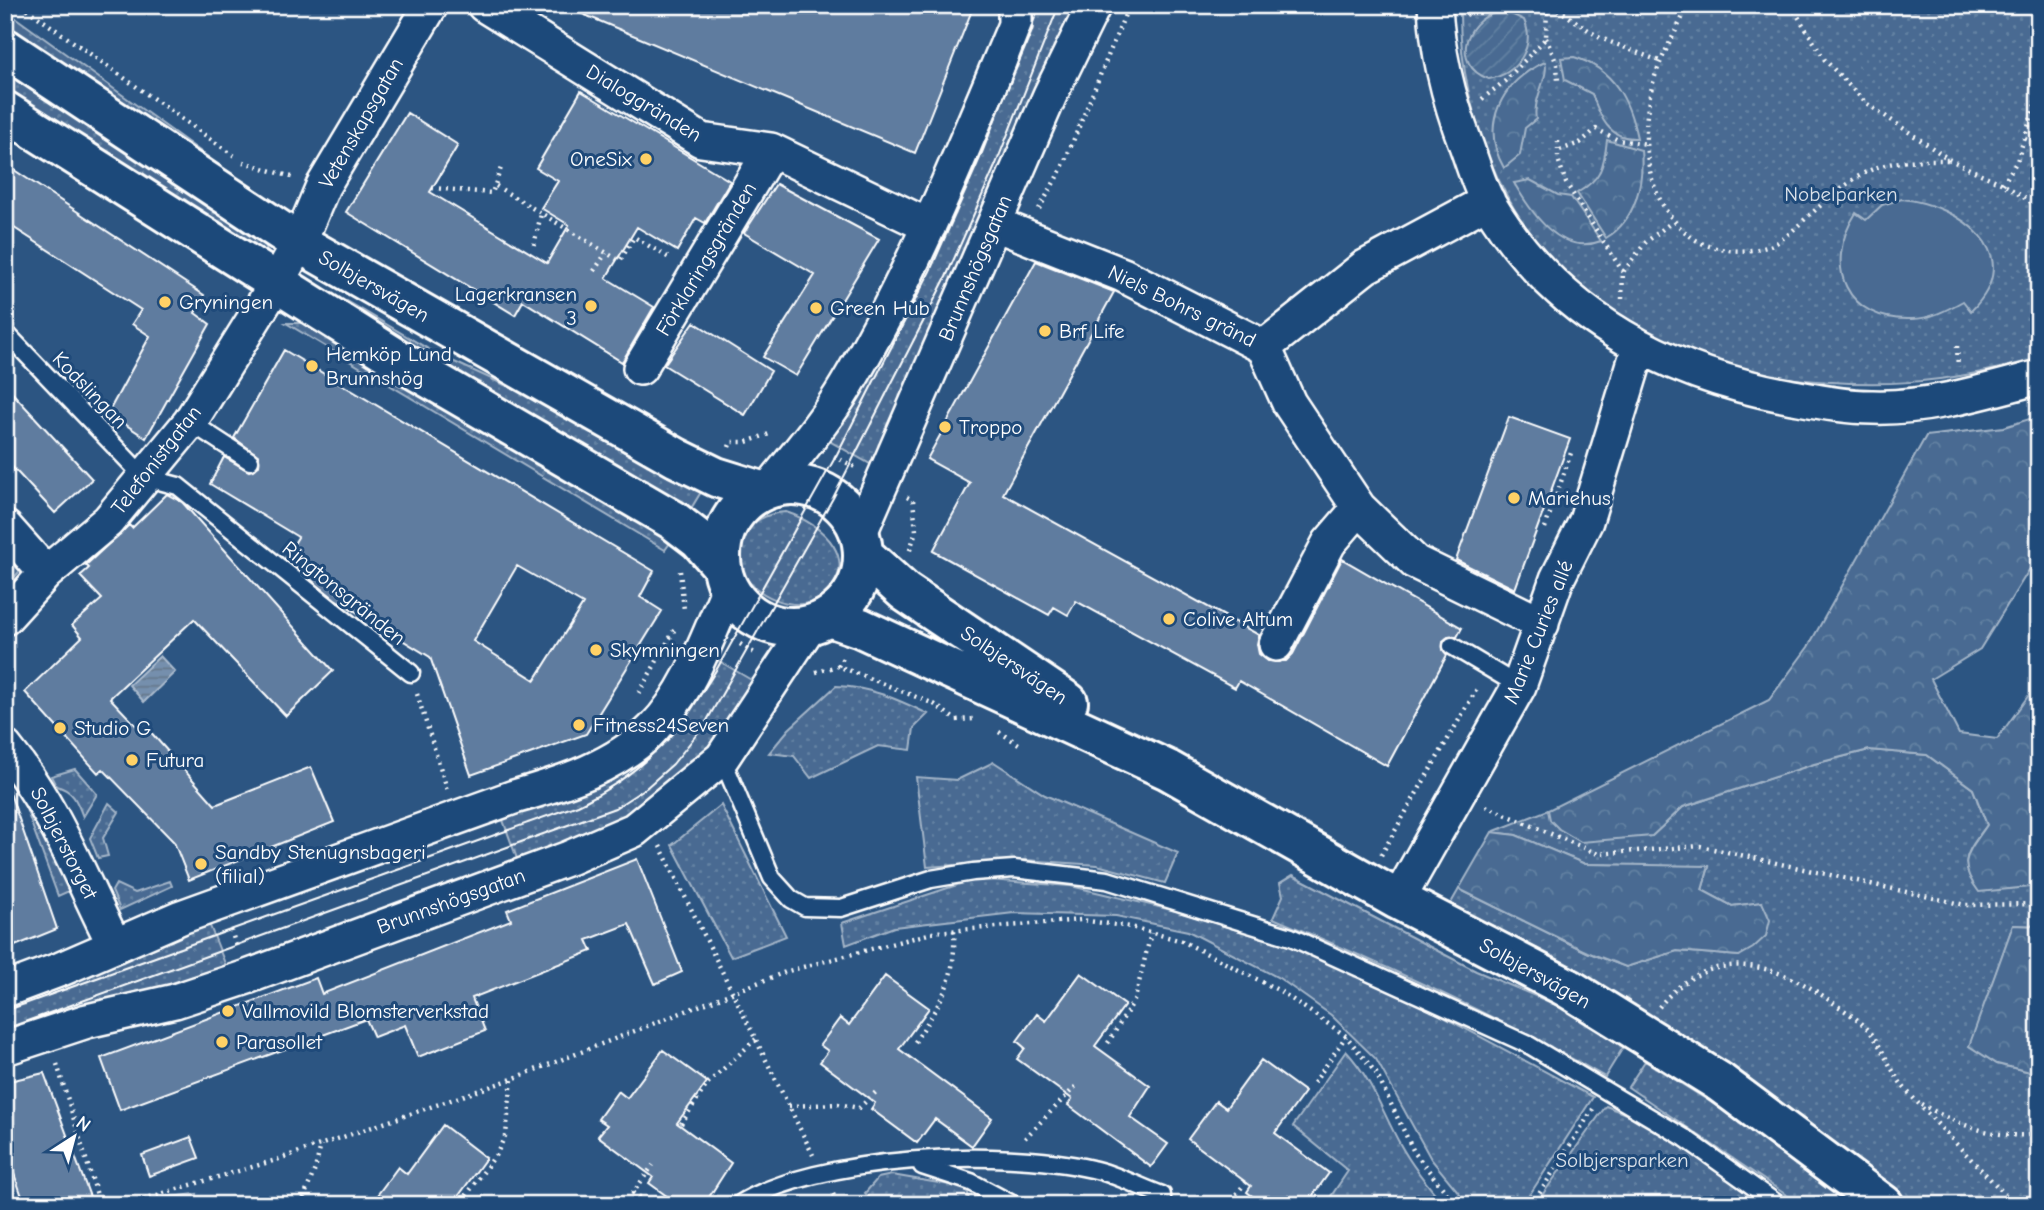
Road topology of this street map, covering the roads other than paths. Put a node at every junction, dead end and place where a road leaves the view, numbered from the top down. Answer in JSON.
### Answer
{"nodes":[{"id":1,"x":431,"y":5,"type":"edge"},
{"id":2,"x":484,"y":5,"type":"edge"},
{"id":3,"x":1015,"y":5,"type":"edge"},
{"id":4,"x":1094,"y":5,"type":"edge"},
{"id":5,"x":1435,"y":5,"type":"edge"},
{"id":6,"x":5,"y":48,"type":"edge"},
{"id":7,"x":5,"y":110,"type":"edge"},
{"id":8,"x":771,"y":150,"type":"junction"},
{"id":9,"x":1488,"y":201,"type":"junction"},
{"id":10,"x":995,"y":224,"type":"junction"},
{"id":11,"x":929,"y":226,"type":"junction"},
{"id":12,"x":299,"y":243,"type":"junction"},
{"id":13,"x":277,"y":282,"type":"junction"},
{"id":14,"x":5,"y":332,"type":"edge"},
{"id":15,"x":1264,"y":347,"type":"junction"},
{"id":16,"x":1639,"y":347,"type":"junction"},
{"id":17,"x":640,"y":368,"type":"dead end"},
{"id":18,"x":2039,"y":377,"type":"edge"},
{"id":19,"x":190,"y":422,"type":"junction"},
{"id":20,"x":250,"y":461,"type":"dead end"},
{"id":21,"x":144,"y":477,"type":"junction"},
{"id":22,"x":765,"y":490,"type":"junction"},
{"id":23,"x":1359,"y":509,"type":"junction"},
{"id":24,"x":5,"y":527,"type":"edge"},
{"id":25,"x":862,"y":544,"type":"junction"},
{"id":26,"x":46,"y":573,"type":"junction"},
{"id":27,"x":725,"y":577,"type":"junction"},
{"id":28,"x":5,"y":618,"type":"edge"},
{"id":29,"x":834,"y":624,"type":"junction"},
{"id":30,"x":1542,"y":624,"type":"junction"},
{"id":31,"x":1276,"y":644,"type":"dead end"},
{"id":32,"x":1452,"y":646,"type":"dead end"},
{"id":33,"x":411,"y":673,"type":"road end"},
{"id":34,"x":1519,"y":686,"type":"junction"},
{"id":35,"x":5,"y":747,"type":"edge"},
{"id":36,"x":722,"y":758,"type":"junction"},
{"id":37,"x":1168,"y":770,"type":"junction"},
{"id":38,"x":1398,"y":900,"type":"junction"},
{"id":39,"x":114,"y":944,"type":"junction"},
{"id":40,"x":5,"y":990,"type":"edge"},
{"id":41,"x":5,"y":1048,"type":"edge"},
{"id":42,"x":910,"y":1162,"type":"junction"},
{"id":43,"x":738,"y":1205,"type":"edge"},
{"id":44,"x":1014,"y":1205,"type":"edge"},
{"id":45,"x":1162,"y":1205,"type":"edge"},
{"id":46,"x":1779,"y":1205,"type":"edge"},
{"id":47,"x":1884,"y":1205,"type":"edge"}],
"edges":[{"from":1,"to":12,"type":"street","name":"Vetenskapsgatan"},
{"from":2,"to":8,"type":"street","name":"Dialoggränden"},
{"from":3,"to":11,"type":"street"},
{"from":4,"to":10,"type":"street","name":"Brunnshögsgatan"},
{"from":5,"to":9,"type":"street"},
{"from":6,"to":12,"type":"main road","name":"Solbjersvägen"},
{"from":7,"to":13,"type":"main road","name":"Solbjersvägen"},
{"from":8,"to":11,"type":"street","name":"Dialoggränden"},
{"from":8,"to":17,"type":"street","name":"Förklaringsgränden"},
{"from":9,"to":15,"type":"street"},
{"from":9,"to":16,"type":"street"},
{"from":10,"to":15,"type":"street","name":"Niels Bohrs gränd"},
{"from":10,"to":25,"type":"street","name":"Brunnshögsgatan"},
{"from":11,"to":22,"type":"street"},
{"from":12,"to":13,"type":"street","name":"Telefonistgatan"},
{"from":12,"to":22,"type":"main road","name":"Solbjersvägen"},
{"from":13,"to":19,"type":"street","name":"Telefonistgatan"},
{"from":13,"to":27,"type":"main road","name":"Solbjersvägen"},
{"from":14,"to":21,"type":"lane","name":"Kodslingan"},
{"from":15,"to":23,"type":"street","name":"Niels Bohrs gränd"},
{"from":16,"to":18,"type":"street"},
{"from":16,"to":30,"type":"street","name":"Marie Curies allé"},
{"from":19,"to":20,"type":"lane"},
{"from":19,"to":21,"type":"street","name":"Telefonistgatan"},
{"from":21,"to":26,"type":"street","name":"Telefonistgatan"},
{"from":21,"to":33,"type":"lane","name":"Ringtonsgränden"},
{"from":22,"to":25,"type":"main road","name":"Solbjersvägen"},
{"from":22,"to":27,"type":"main road"},
{"from":23,"to":30,"type":"street","name":"Niels Bohrs gränd"},
{"from":23,"to":31,"type":"street"},
{"from":24,"to":26,"type":"street"},
{"from":25,"to":29,"type":"main road"},
{"from":25,"to":37,"type":"main road","name":"Solbjersvägen"},
{"from":26,"to":28,"type":"street","name":"Telefonistgatan"},
{"from":27,"to":29,"type":"main road","name":"Solbjersvägen"},
{"from":27,"to":39,"type":"street"},
{"from":29,"to":36,"type":"street","name":"Brunnshögsgatan"},
{"from":29,"to":37,"type":"main road","name":"Solbjersvägen"},
{"from":30,"to":34,"type":"street","name":"Marie Curies allé"},
{"from":32,"to":34,"type":"lane"},
{"from":34,"to":38,"type":"street","name":"Marie Curies allé"},
{"from":35,"to":39,"type":"street","name":"Solbjerstorget"},
{"from":36,"to":41,"type":"street","name":"Brunnshögsgatan"},
{"from":36,"to":46,"type":"lane","bridge":true},
{"from":37,"to":38,"type":"main road","name":"Solbjersvägen"},
{"from":38,"to":47,"type":"main road","name":"Solbjersvägen","bridge":true},
{"from":39,"to":40,"type":"street"},
{"from":42,"to":43,"type":"lane"},
{"from":42,"to":44,"type":"lane"},
{"from":42,"to":45,"type":"lane"}]}
